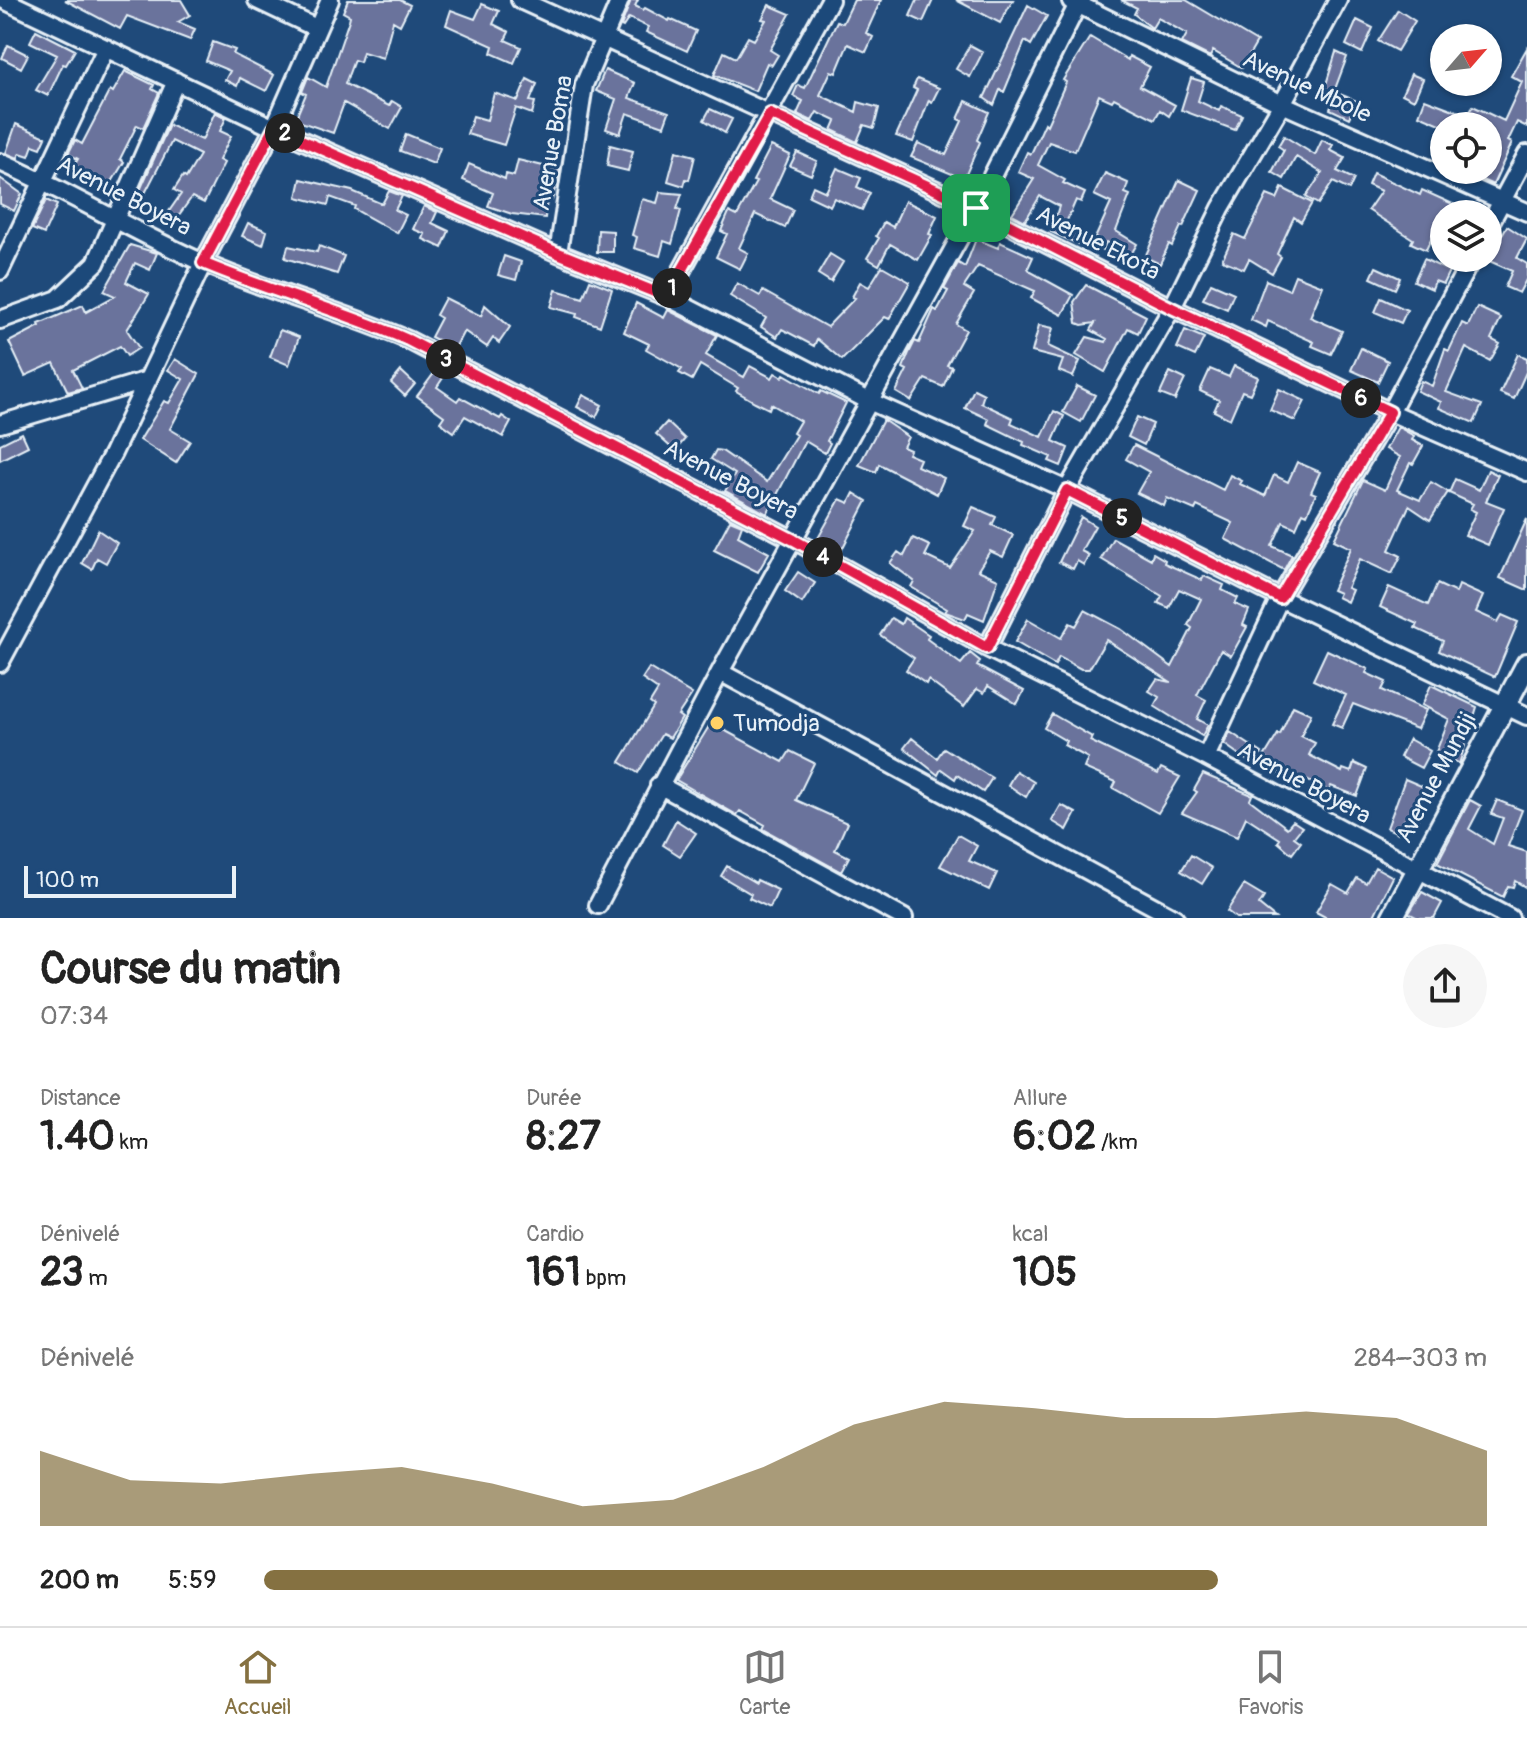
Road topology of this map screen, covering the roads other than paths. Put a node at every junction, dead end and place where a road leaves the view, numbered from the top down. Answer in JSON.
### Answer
{"nodes":[{"id":1,"x":4,"y":0,"type":"edge"},
{"id":2,"x":257,"y":0,"type":"edge"},
{"id":3,"x":330,"y":0,"type":"edge"},
{"id":4,"x":520,"y":0,"type":"edge"},
{"id":5,"x":620,"y":0,"type":"edge"},
{"id":6,"x":830,"y":0,"type":"edge"},
{"id":7,"x":1338,"y":0,"type":"edge"},
{"id":8,"x":1076,"y":1,"type":"edge"},
{"id":9,"x":316,"y":28,"type":"junction"},
{"id":10,"x":602,"y":38,"type":"junction"},
{"id":11,"x":106,"y":48,"type":"junction"},
{"id":12,"x":176,"y":81,"type":"junction"},
{"id":13,"x":1282,"y":104,"type":"junction"},
{"id":14,"x":770,"y":114,"type":"junction"},
{"id":15,"x":274,"y":128,"type":"junction"},
{"id":16,"x":1527,"y":154,"type":"edge"},
{"id":17,"x":0,"y":162,"type":"edge"},
{"id":18,"x":43,"y":181,"type":"junction"},
{"id":19,"x":1502,"y":199,"type":"junction"},
{"id":20,"x":976,"y":208,"type":"junction"},
{"id":21,"x":1527,"y":212,"type":"edge"},
{"id":22,"x":115,"y":218,"type":"junction"},
{"id":23,"x":558,"y":253,"type":"junction"},
{"id":24,"x":203,"y":263,"type":"junction"},
{"id":25,"x":0,"y":271,"type":"edge"},
{"id":26,"x":1465,"y":272,"type":"edge"},
{"id":27,"x":667,"y":297,"type":"junction"},
{"id":28,"x":1172,"y":308,"type":"junction"},
{"id":29,"x":0,"y":320,"type":"edge"},
{"id":30,"x":148,"y":380,"type":"junction"},
{"id":31,"x":869,"y":401,"type":"junction"},
{"id":32,"x":1390,"y":412,"type":"junction"},
{"id":33,"x":0,"y":424,"type":"edge"},
{"id":34,"x":1527,"y":472,"type":"edge"},
{"id":35,"x":1067,"y":490,"type":"junction"},
{"id":36,"x":794,"y":540,"type":"junction"},
{"id":37,"x":1280,"y":598,"type":"junction"},
{"id":38,"x":987,"y":648,"type":"junction"},
{"id":39,"x":0,"y":663,"type":"edge"},
{"id":40,"x":1527,"y":664,"type":"edge"},
{"id":41,"x":720,"y":672,"type":"junction"},
{"id":42,"x":1504,"y":706,"type":"junction"},
{"id":43,"x":1527,"y":716,"type":"edge"},
{"id":44,"x":1206,"y":757,"type":"junction"},
{"id":45,"x":659,"y":785,"type":"junction"},
{"id":46,"x":1417,"y":870,"type":"junction"},
{"id":47,"x":598,"y":905,"type":"dead end"},
{"id":48,"x":904,"y":918,"type":"edge"},
{"id":49,"x":1175,"y":918,"type":"edge"},
{"id":50,"x":1392,"y":918,"type":"edge"},
{"id":51,"x":1510,"y":918,"type":"edge"}],
"edges":[{"from":1,"to":11,"type":"street"},
{"from":2,"to":9,"type":"street"},
{"from":3,"to":9,"type":"street"},
{"from":4,"to":10,"type":"street","name":"Avenue Ekota"},
{"from":5,"to":10,"type":"street","name":"Avenue Boma"},
{"from":6,"to":14,"type":"street"},
{"from":7,"to":13,"type":"street"},
{"from":8,"to":13,"type":"street","name":"Avenue Mbole"},
{"from":8,"to":20,"type":"street"},
{"from":9,"to":15,"type":"street"},
{"from":10,"to":14,"type":"street","name":"Avenue Ekota"},
{"from":10,"to":23,"type":"street","name":"Avenue Boma"},
{"from":11,"to":12,"type":"street"},
{"from":11,"to":18,"type":"street"},
{"from":12,"to":15,"type":"street"},
{"from":12,"to":22,"type":"street"},
{"from":13,"to":19,"type":"street","name":"Avenue Mbole"},
{"from":13,"to":28,"type":"street"},
{"from":14,"to":20,"type":"street","name":"Avenue Ekota"},
{"from":14,"to":27,"type":"street"},
{"from":15,"to":23,"type":"street"},
{"from":15,"to":24,"type":"street"},
{"from":16,"to":19,"type":"street"},
{"from":17,"to":18,"type":"street","name":"Avenue Boyera"},
{"from":18,"to":22,"type":"street","name":"Avenue Boyera"},
{"from":18,"to":25,"type":"street"},
{"from":19,"to":21,"type":"street","name":"Avenue Mbole"},
{"from":20,"to":28,"type":"street","name":"Avenue Ekota"},
{"from":20,"to":31,"type":"street"},
{"from":22,"to":24,"type":"street","name":"Avenue Boyera"},
{"from":22,"to":29,"type":"street"},
{"from":23,"to":27,"type":"street"},
{"from":24,"to":30,"type":"street"},
{"from":24,"to":36,"type":"street","name":"Avenue Boyera"},
{"from":26,"to":32,"type":"street"},
{"from":27,"to":31,"type":"street"},
{"from":28,"to":32,"type":"street","name":"Avenue Ekota"},
{"from":28,"to":35,"type":"street"},
{"from":30,"to":33,"type":"street"},
{"from":30,"to":39,"type":"street"},
{"from":31,"to":35,"type":"street"},
{"from":31,"to":36,"type":"street"},
{"from":32,"to":34,"type":"street","name":"Avenue Ekota"},
{"from":32,"to":37,"type":"street"},
{"from":35,"to":37,"type":"street"},
{"from":35,"to":38,"type":"street"},
{"from":36,"to":38,"type":"street","name":"Avenue Boyera"},
{"from":36,"to":41,"type":"street"},
{"from":37,"to":42,"type":"street"},
{"from":37,"to":44,"type":"street"},
{"from":38,"to":44,"type":"street","name":"Avenue Boyera"},
{"from":40,"to":42,"type":"street","name":"Avenue Mundji"},
{"from":41,"to":45,"type":"street"},
{"from":41,"to":49,"type":"street"},
{"from":42,"to":43,"type":"street"},
{"from":42,"to":46,"type":"street","name":"Avenue Mundji"},
{"from":44,"to":46,"type":"street","name":"Avenue Boyera"},
{"from":45,"to":47,"type":"street"},
{"from":45,"to":48,"type":"street"},
{"from":46,"to":50,"type":"street","name":"Avenue Mundji"},
{"from":46,"to":51,"type":"street","name":"Avenue Boyera"}]}
